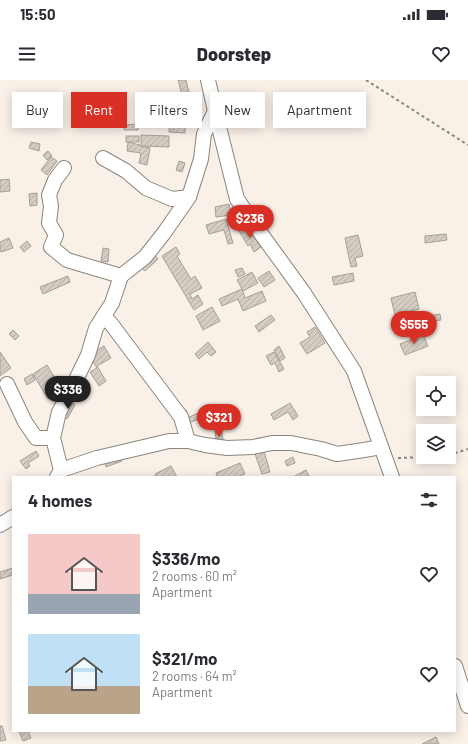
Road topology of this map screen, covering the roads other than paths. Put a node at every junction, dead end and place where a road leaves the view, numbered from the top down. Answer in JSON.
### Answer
{"nodes":[{"id":1,"x":208,"y":80,"type":"edge"},
{"id":2,"x":211,"y":92,"type":"edge"},
{"id":3,"x":210,"y":121,"type":"edge"},
{"id":4,"x":219,"y":128,"type":"edge"},
{"id":5,"x":103,"y":158,"type":"dead end"},
{"id":6,"x":64,"y":168,"type":"dead end"},
{"id":7,"x":189,"y":197,"type":"junction"},
{"id":8,"x":121,"y":276,"type":"junction"},
{"id":9,"x":104,"y":316,"type":"junction"},
{"id":10,"x":7,"y":384,"type":"dead end"},
{"id":11,"x":53,"y":438,"type":"junction"},
{"id":12,"x":188,"y":441,"type":"junction"},
{"id":13,"x":383,"y":452,"type":"junction"},
{"id":14,"x":59,"y":474,"type":"edge"},
{"id":15,"x":392,"y":476,"type":"edge"},
{"id":16,"x":12,"y":518,"type":"edge"},
{"id":17,"x":0,"y":525,"type":"edge"},
{"id":18,"x":456,"y":669,"type":"edge"},
{"id":19,"x":468,"y":706,"type":"edge"}],
"edges":[{"from":1,"to":2,"type":"street"},
{"from":3,"to":7,"type":"street"},
{"from":4,"to":13,"type":"street"},
{"from":5,"to":7,"type":"street"},
{"from":6,"to":8,"type":"street"},
{"from":7,"to":8,"type":"street"},
{"from":8,"to":9,"type":"street"},
{"from":9,"to":11,"type":"street"},
{"from":9,"to":12,"type":"street"},
{"from":10,"to":11,"type":"street"},
{"from":11,"to":14,"type":"street"},
{"from":12,"to":13,"type":"street"},
{"from":12,"to":14,"type":"street"},
{"from":13,"to":15,"type":"street"},
{"from":16,"to":17,"type":"street"},
{"from":18,"to":19,"type":"street"}]}
